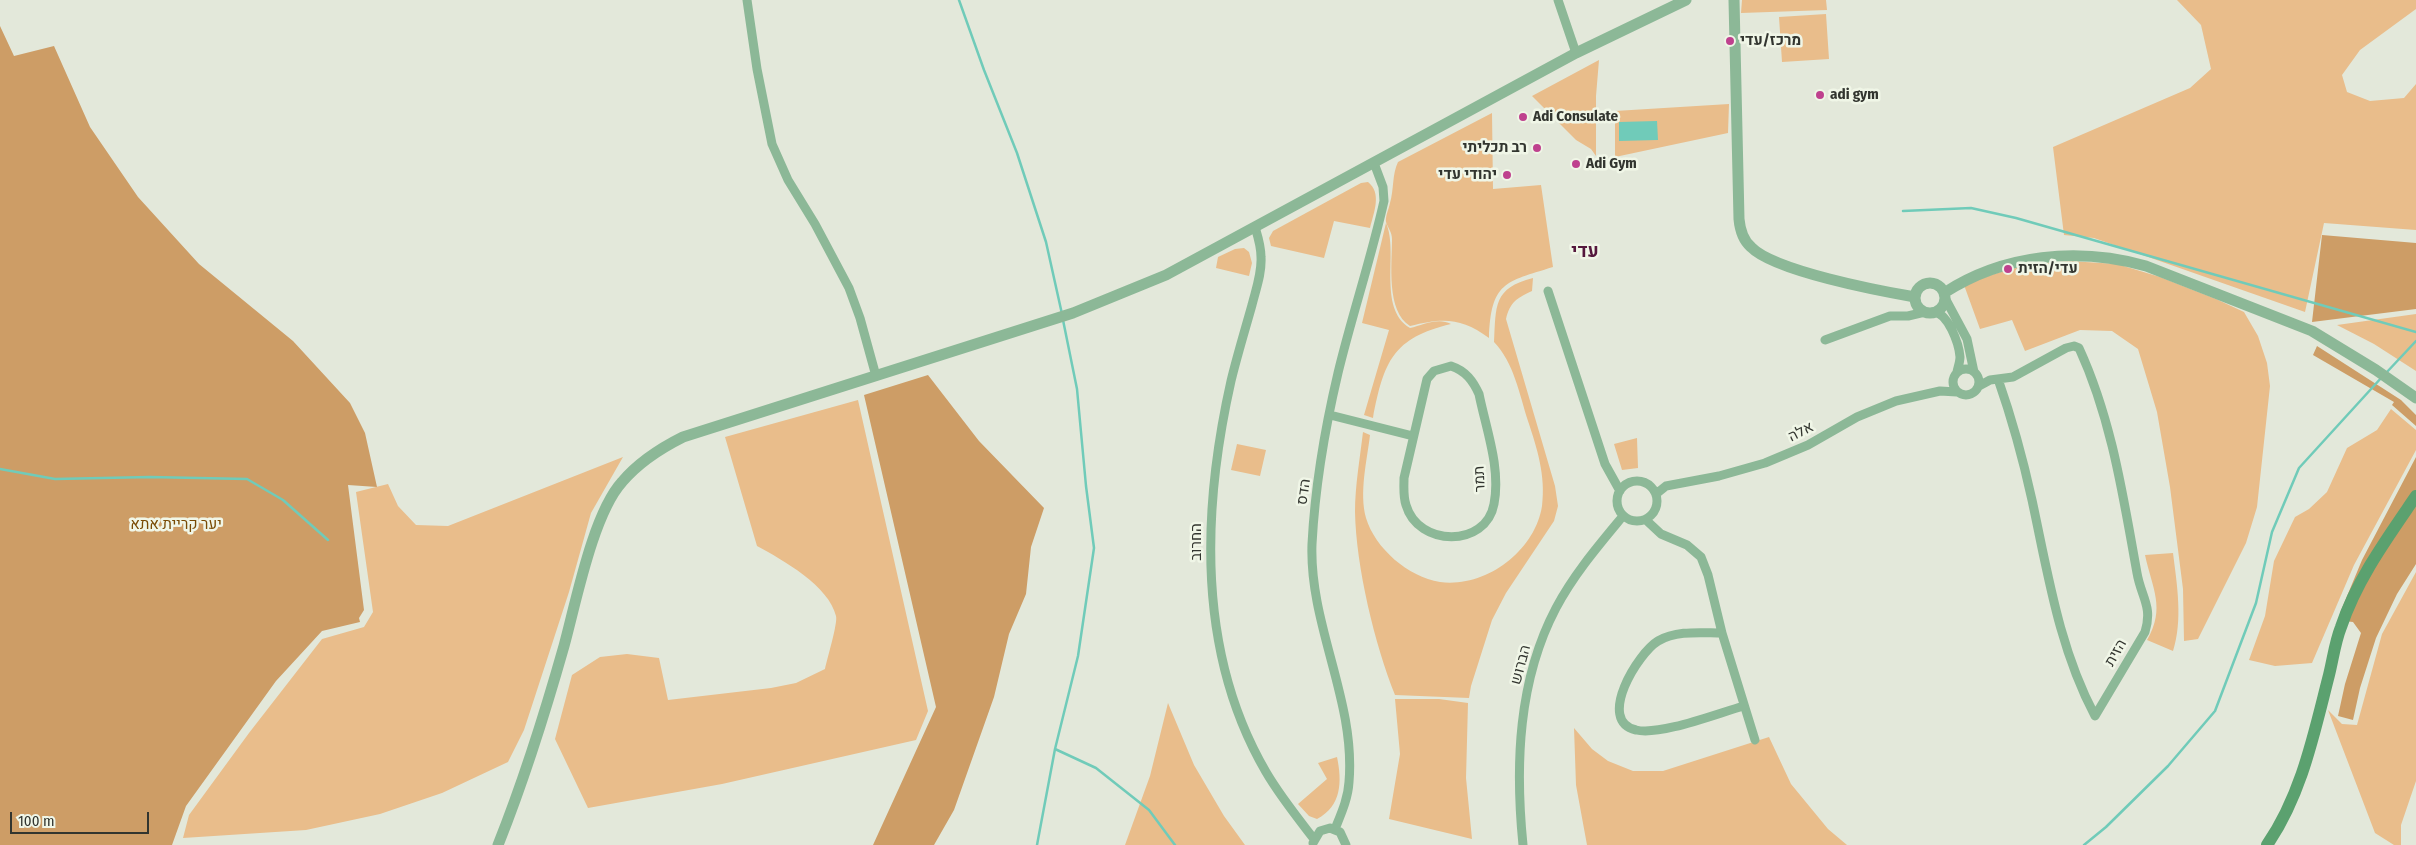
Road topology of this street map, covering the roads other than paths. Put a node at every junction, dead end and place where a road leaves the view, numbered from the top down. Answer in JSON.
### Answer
{"nodes":[{"id":1,"x":747,"y":0,"type":"edge"},
{"id":2,"x":1558,"y":0,"type":"edge"},
{"id":3,"x":1686,"y":0,"type":"edge"},
{"id":4,"x":1725,"y":0,"type":"edge"},
{"id":5,"x":1734,"y":0,"type":"edge"},
{"id":6,"x":1734,"y":15,"type":"junction"},
{"id":7,"x":1576,"y":53,"type":"junction"},
{"id":8,"x":1374,"y":163,"type":"junction"},
{"id":9,"x":1255,"y":227,"type":"junction"},
{"id":10,"x":1548,"y":291,"type":"dead end"},
{"id":11,"x":1945,"y":296,"type":"junction"},
{"id":12,"x":1915,"y":297,"type":"junction"},
{"id":13,"x":1929,"y":312,"type":"junction"},
{"id":14,"x":1825,"y":340,"type":"dead end"},
{"id":15,"x":1957,"y":372,"type":"junction"},
{"id":16,"x":1974,"y":372,"type":"junction"},
{"id":17,"x":876,"y":376,"type":"junction"},
{"id":18,"x":1998,"y":379,"type":"junction"},
{"id":19,"x":1979,"y":386,"type":"junction"},
{"id":20,"x":1957,"y":392,"type":"junction"},
{"id":21,"x":2416,"y":398,"type":"edge"},
{"id":22,"x":1330,"y":415,"type":"junction"},
{"id":23,"x":1413,"y":436,"type":"junction"},
{"id":24,"x":1620,"y":491,"type":"junction"},
{"id":25,"x":1656,"y":494,"type":"junction"},
{"id":26,"x":2416,"y":496,"type":"edge"},
{"id":27,"x":1623,"y":516,"type":"junction"},
{"id":28,"x":1646,"y":520,"type":"junction"},
{"id":29,"x":1722,"y":633,"type":"junction"},
{"id":30,"x":1744,"y":706,"type":"junction"},
{"id":31,"x":1755,"y":740,"type":"dead end"},
{"id":32,"x":1335,"y":829,"type":"junction"},
{"id":33,"x":1314,"y":842,"type":"edge"},
{"id":34,"x":498,"y":845,"type":"edge"},
{"id":35,"x":1346,"y":845,"type":"edge"},
{"id":36,"x":1523,"y":845,"type":"edge"},
{"id":37,"x":2267,"y":845,"type":"edge"}],
"edges":[{"from":1,"to":17,"type":"street"},
{"from":2,"to":7,"type":"street"},
{"from":3,"to":7,"type":"street"},
{"from":4,"to":6,"type":"street"},
{"from":5,"to":6,"type":"street"},
{"from":6,"to":12,"type":"street"},
{"from":7,"to":8,"type":"street"},
{"from":8,"to":9,"type":"street"},
{"from":8,"to":22,"type":"street","name":"הדס"},
{"from":9,"to":17,"type":"street"},
{"from":9,"to":33,"type":"street","name":"החרוב"},
{"from":10,"to":24,"type":"street"},
{"from":11,"to":12,"type":"street"},
{"from":11,"to":13,"type":"street"},
{"from":11,"to":16,"type":"street"},
{"from":11,"to":21,"type":"street"},
{"from":12,"to":13,"type":"street"},
{"from":13,"to":14,"type":"street"},
{"from":13,"to":15,"type":"street"},
{"from":15,"to":16,"type":"street"},
{"from":15,"to":20,"type":"street"},
{"from":16,"to":19,"type":"street"},
{"from":17,"to":34,"type":"street"},
{"from":18,"to":18,"type":"street","name":"הזית"},
{"from":18,"to":19,"type":"street","name":"הזית"},
{"from":19,"to":20,"type":"street"},
{"from":20,"to":25,"type":"street","name":"אלה"},
{"from":22,"to":23,"type":"street"},
{"from":22,"to":32,"type":"street","name":"הדס"},
{"from":23,"to":23,"type":"street","name":"תמר"},
{"from":24,"to":25,"type":"street"},
{"from":24,"to":27,"type":"street"},
{"from":25,"to":28,"type":"street"},
{"from":26,"to":37,"type":"main road"},
{"from":27,"to":28,"type":"street"},
{"from":27,"to":36,"type":"street","name":"הברוש"},
{"from":28,"to":29,"type":"street"},
{"from":29,"to":30,"type":"street"},
{"from":29,"to":30,"type":"street"},
{"from":30,"to":31,"type":"street"},
{"from":32,"to":33,"type":"street"},
{"from":32,"to":35,"type":"street"}]}
